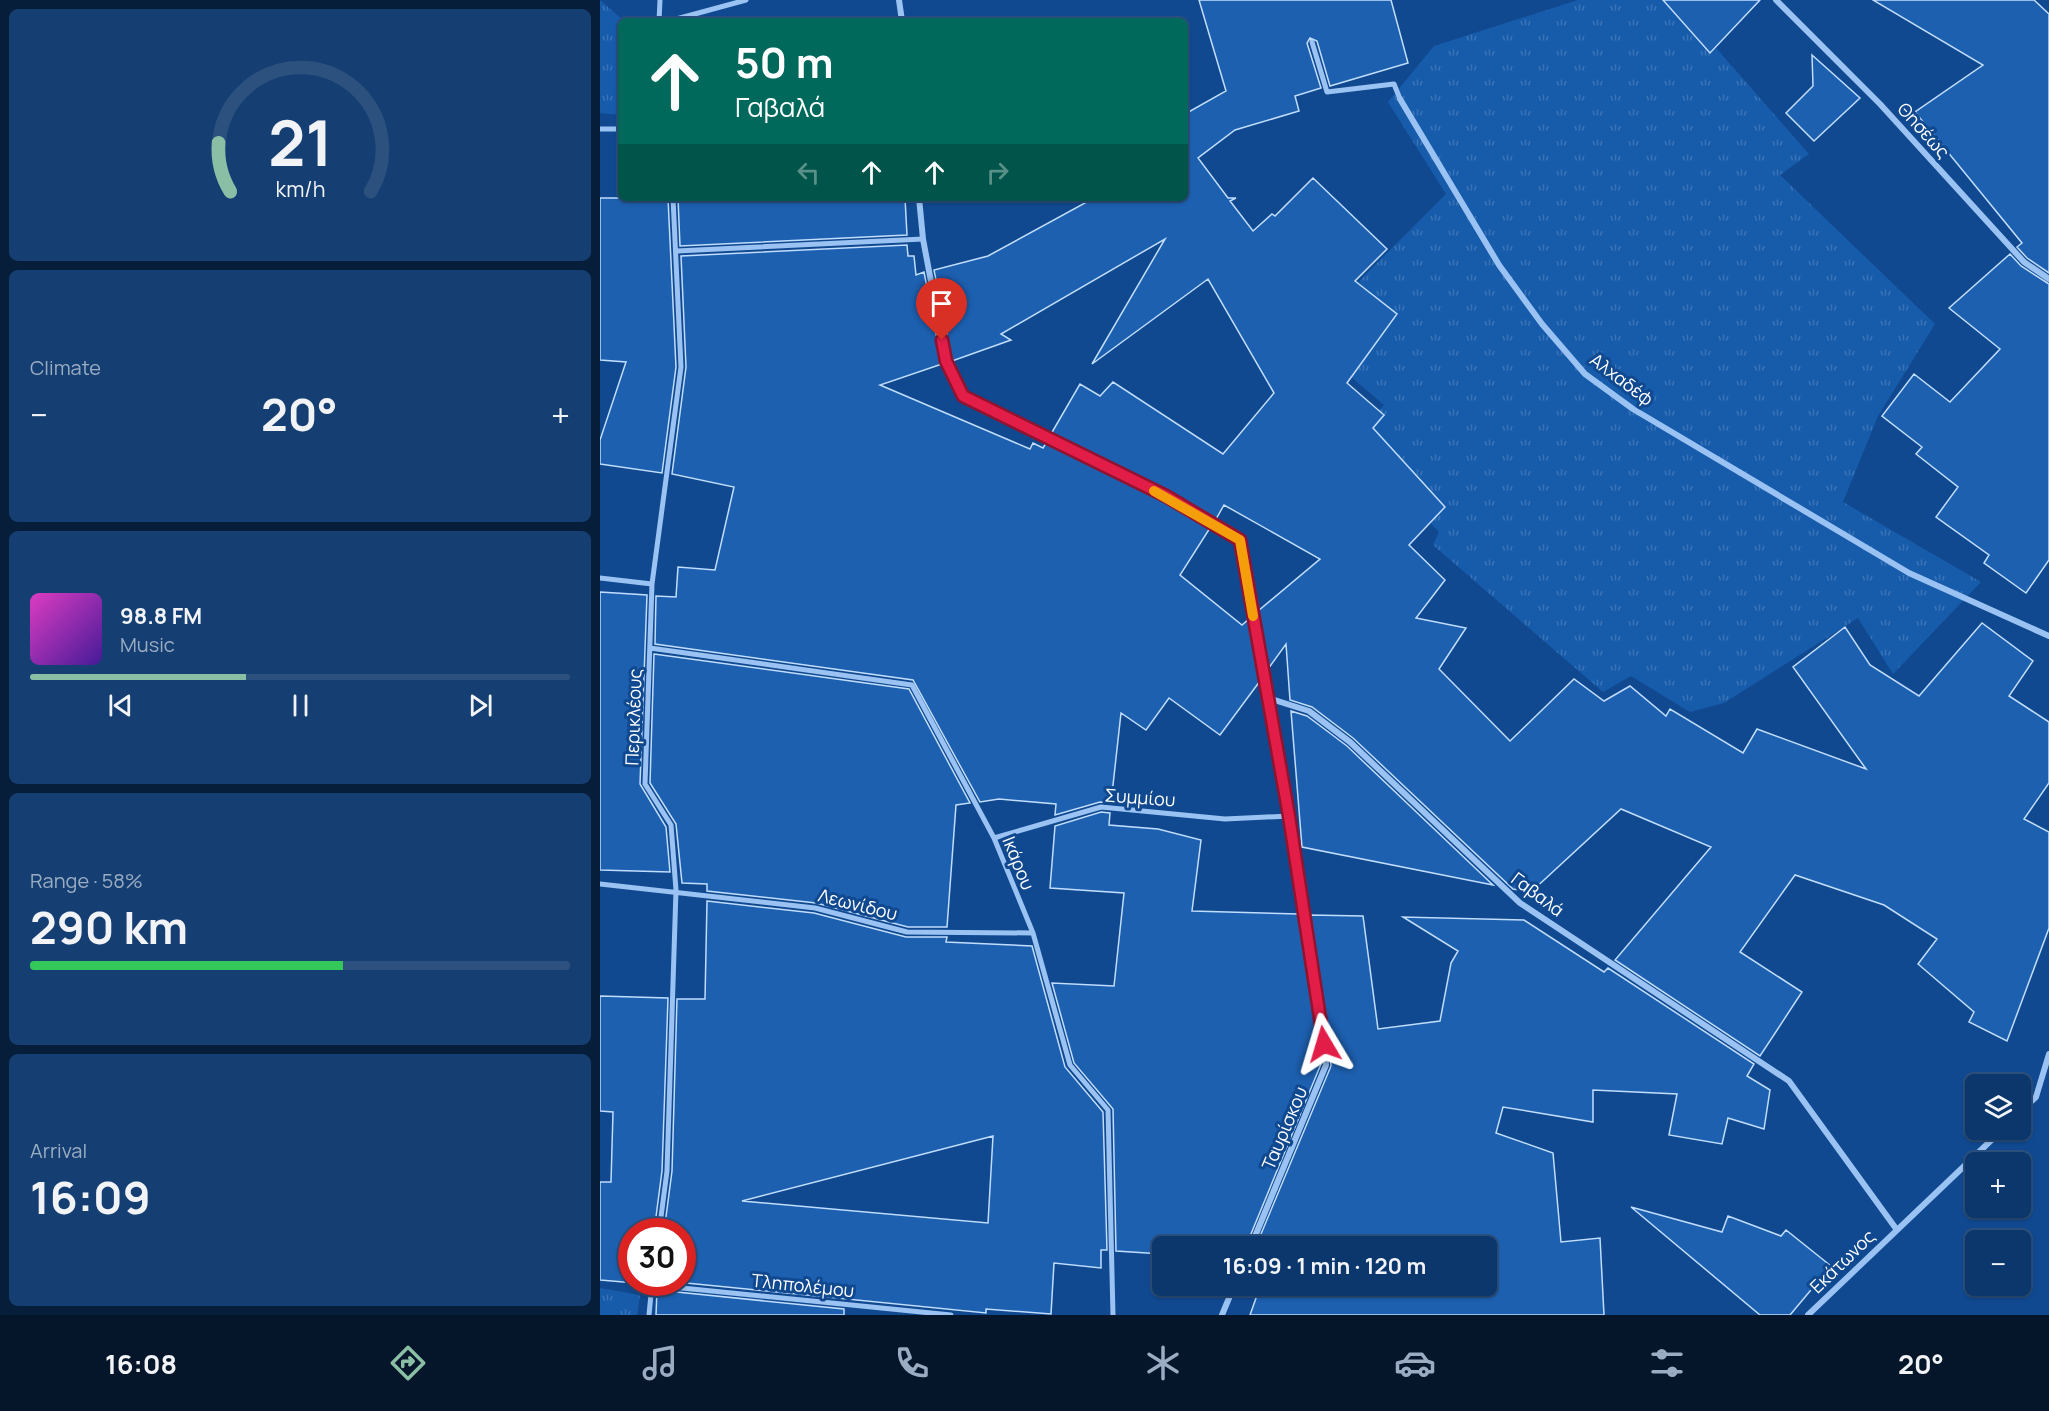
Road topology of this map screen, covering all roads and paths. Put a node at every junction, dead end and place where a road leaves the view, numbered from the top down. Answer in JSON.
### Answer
{"nodes":[{"id":1,"x":660,"y":0,"type":"edge"},
{"id":2,"x":746,"y":0,"type":"edge"},
{"id":3,"x":899,"y":0,"type":"edge"},
{"id":4,"x":1776,"y":0,"type":"edge"},
{"id":5,"x":659,"y":18,"type":"edge"},
{"id":6,"x":680,"y":18,"type":"edge"},
{"id":7,"x":902,"y":18,"type":"edge"},
{"id":8,"x":1312,"y":42,"type":"dead end"},
{"id":9,"x":1400,"y":99,"type":"joint"},
{"id":10,"x":600,"y":129,"type":"edge"},
{"id":11,"x":618,"y":129,"type":"edge"},
{"id":12,"x":673,"y":201,"type":"edge"},
{"id":13,"x":919,"y":201,"type":"edge"},
{"id":14,"x":923,"y":239,"type":"junction"},
{"id":15,"x":677,"y":251,"type":"junction"},
{"id":16,"x":2049,"y":279,"type":"edge"},
{"id":17,"x":600,"y":579,"type":"edge"},
{"id":18,"x":652,"y":584,"type":"junction"},
{"id":19,"x":2049,"y":636,"type":"edge"},
{"id":20,"x":650,"y":648,"type":"junction"},
{"id":21,"x":1268,"y":698,"type":"junction"},
{"id":22,"x":1289,"y":816,"type":"junction"},
{"id":23,"x":994,"y":838,"type":"junction"},
{"id":24,"x":600,"y":884,"type":"edge"},
{"id":25,"x":676,"y":890,"type":"junction"},
{"id":26,"x":1033,"y":933,"type":"junction"},
{"id":27,"x":2049,"y":1054,"type":"edge"},
{"id":28,"x":2031,"y":1102,"type":"edge"},
{"id":29,"x":1992,"y":1140,"type":"edge"},
{"id":30,"x":661,"y":1218,"type":"edge"},
{"id":31,"x":1897,"y":1230,"type":"junction"},
{"id":32,"x":1255,"y":1236,"type":"edge"},
{"id":33,"x":696,"y":1289,"type":"edge"},
{"id":34,"x":651,"y":1296,"type":"edge"},
{"id":35,"x":1230,"y":1296,"type":"edge"},
{"id":36,"x":649,"y":1315,"type":"edge"},
{"id":37,"x":951,"y":1315,"type":"edge"},
{"id":38,"x":1113,"y":1315,"type":"edge"},
{"id":39,"x":1222,"y":1315,"type":"edge"},
{"id":40,"x":1808,"y":1315,"type":"edge"}],
"edges":[{"from":1,"to":5,"type":"street"},
{"from":2,"to":6,"type":"street"},
{"from":3,"to":7,"type":"street"},
{"from":4,"to":16,"type":"street","name":"Θησέως"},
{"from":8,"to":9,"type":"street","name":"Αλχαδέφ"},
{"from":9,"to":19,"type":"street","name":"Αλχαδέφ"},
{"from":10,"to":11,"type":"street"},
{"from":12,"to":15,"type":"street","name":"Περικλέους"},
{"from":13,"to":14,"type":"street"},
{"from":14,"to":15,"type":"street"},
{"from":14,"to":21,"type":"street"},
{"from":15,"to":18,"type":"street","name":"Περικλέους"},
{"from":17,"to":18,"type":"street"},
{"from":18,"to":20,"type":"street","name":"Περικλέους"},
{"from":20,"to":23,"type":"street","name":"Ικάρου"},
{"from":20,"to":25,"type":"street","name":"Περικλέους"},
{"from":21,"to":22,"type":"street","name":"Ταυρίσκου"},
{"from":21,"to":31,"type":"street","name":"Γαβαλά"},
{"from":22,"to":23,"type":"street","name":"Συμμίου"},
{"from":22,"to":32,"type":"street","name":"Ταυρίσκου"},
{"from":23,"to":26,"type":"street","name":"Ικάρου"},
{"from":24,"to":25,"type":"street","name":"Λεωνίδου"},
{"from":25,"to":26,"type":"street","name":"Λεωνίδου"},
{"from":25,"to":30,"type":"street","name":"Περικλέους"},
{"from":26,"to":38,"type":"street","name":"Ικάρου"},
{"from":27,"to":28,"type":"street"},
{"from":29,"to":31,"type":"street","name":"Εκάτωνος"},
{"from":31,"to":40,"type":"street","name":"Εκάτωνος"},
{"from":33,"to":37,"type":"street","name":"Τληπολέμου"},
{"from":34,"to":36,"type":"street"},
{"from":35,"to":39,"type":"street"}]}
